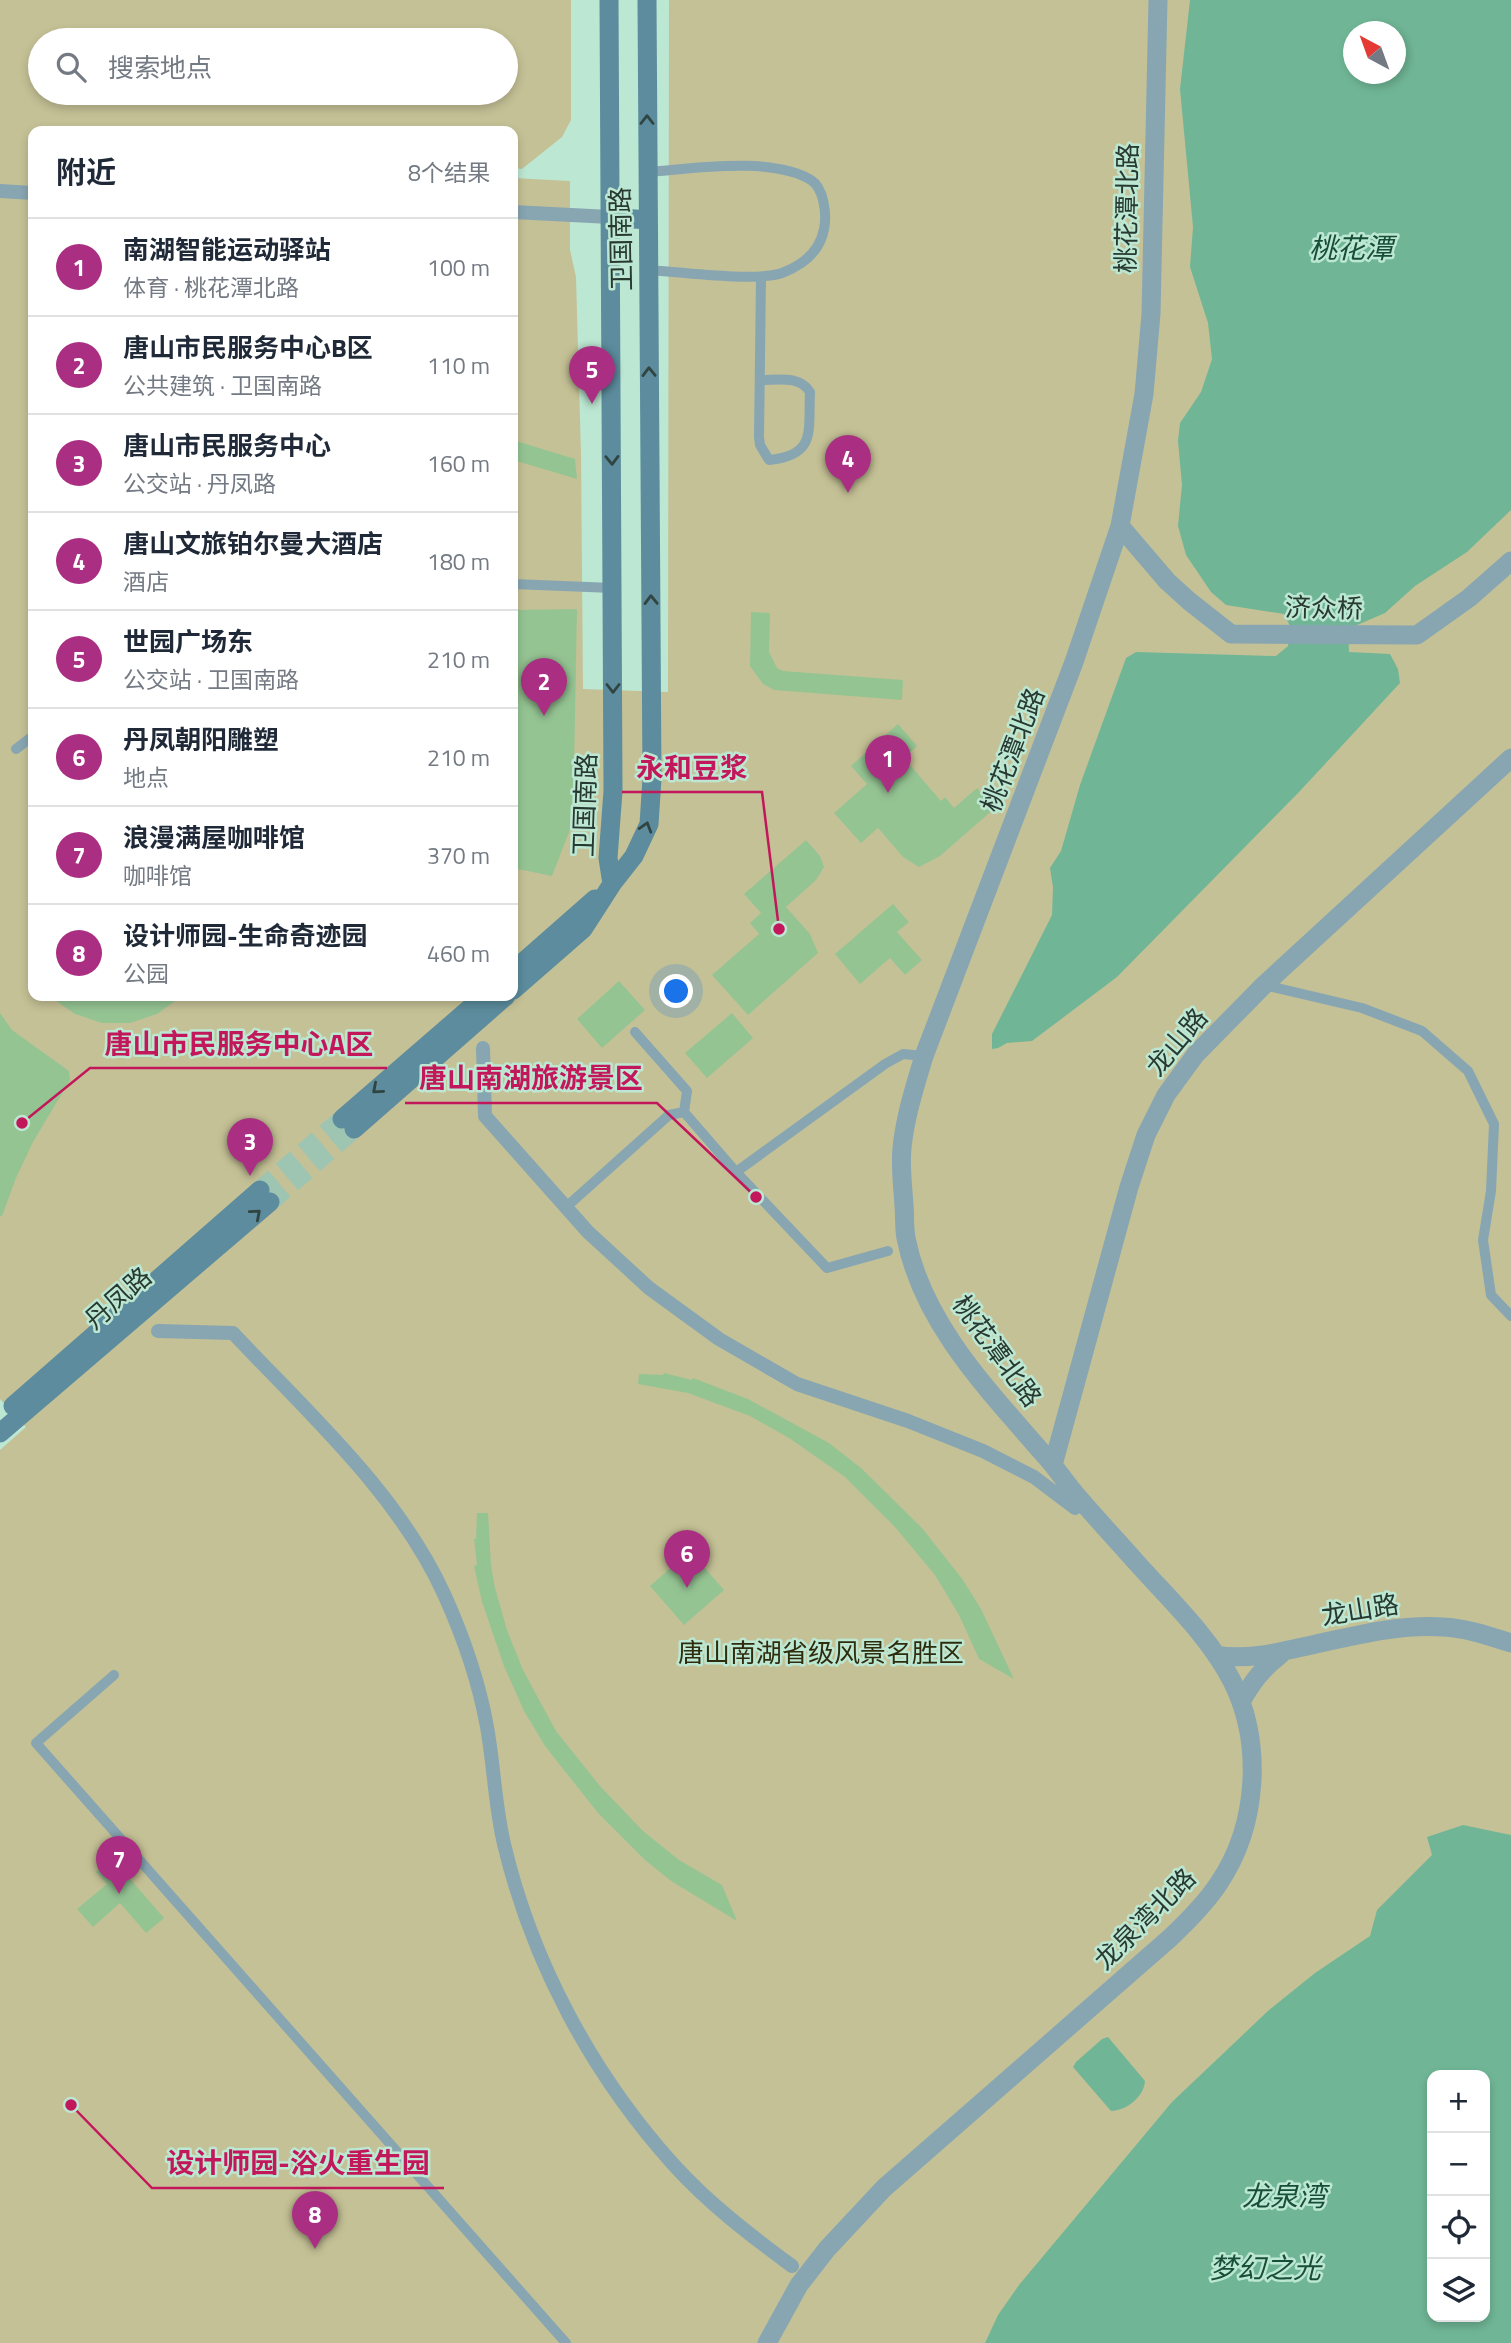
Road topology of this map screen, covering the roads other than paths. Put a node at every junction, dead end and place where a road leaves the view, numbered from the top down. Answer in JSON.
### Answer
{"nodes":[{"id":1,"x":609,"y":0,"type":"edge"},
{"id":2,"x":647,"y":0,"type":"edge"},
{"id":3,"x":1158,"y":0,"type":"edge"},
{"id":4,"x":647,"y":172,"type":"junction"},
{"id":5,"x":0,"y":191,"type":"edge"},
{"id":6,"x":28,"y":193,"type":"edge"},
{"id":7,"x":518,"y":212,"type":"edge"},
{"id":8,"x":610,"y":218,"type":"junction"},
{"id":9,"x":647,"y":220,"type":"junction"},
{"id":10,"x":648,"y":270,"type":"junction"},
{"id":11,"x":761,"y":277,"type":"junction"},
{"id":12,"x":760,"y":380,"type":"junction"},
{"id":13,"x":1119,"y":526,"type":"junction"},
{"id":14,"x":1511,"y":561,"type":"edge"},
{"id":15,"x":518,"y":584,"type":"edge"},
{"id":16,"x":613,"y":588,"type":"junction"},
{"id":17,"x":28,"y":740,"type":"edge"},
{"id":18,"x":16,"y":749,"type":"dead end"},
{"id":19,"x":1511,"y":758,"type":"edge"},
{"id":20,"x":612,"y":884,"type":"junction"},
{"id":21,"x":518,"y":967,"type":"edge"},
{"id":22,"x":1264,"y":985,"type":"junction"},
{"id":23,"x":518,"y":986,"type":"edge"},
{"id":24,"x":479,"y":1001,"type":"edge"},
{"id":25,"x":500,"y":1001,"type":"edge"},
{"id":26,"x":635,"y":1032,"type":"dead end"},
{"id":27,"x":483,"y":1048,"type":"dead end"},
{"id":28,"x":925,"y":1056,"type":"junction"},
{"id":29,"x":684,"y":1112,"type":"junction"},
{"id":30,"x":736,"y":1172,"type":"junction"},
{"id":31,"x":565,"y":1208,"type":"junction"},
{"id":32,"x":888,"y":1251,"type":"dead end"},
{"id":33,"x":1511,"y":1316,"type":"edge"},
{"id":34,"x":158,"y":1331,"type":"dead end"},
{"id":35,"x":0,"y":1420,"type":"edge"},
{"id":36,"x":0,"y":1433,"type":"edge"},
{"id":37,"x":1053,"y":1465,"type":"junction"},
{"id":38,"x":1075,"y":1508,"type":"dead end"},
{"id":39,"x":1511,"y":1643,"type":"edge"},
{"id":40,"x":1287,"y":1650,"type":"junction"},
{"id":41,"x":1216,"y":1655,"type":"junction"},
{"id":42,"x":114,"y":1675,"type":"dead end"},
{"id":43,"x":1241,"y":1702,"type":"junction"},
{"id":44,"x":792,"y":2266,"type":"dead end"},
{"id":45,"x":566,"y":2343,"type":"edge"},
{"id":46,"x":767,"y":2343,"type":"edge"}],
"edges":[{"from":1,"to":8,"type":"main road","name":"卫国南路"},
{"from":4,"to":2,"type":"main road","name":"卫国南路","one_way":true},
{"from":3,"to":13,"type":"street","name":"桃花潭北路"},
{"from":4,"to":9,"type":"main road","name":"卫国南路"},
{"from":4,"to":11,"type":"lane"},
{"from":5,"to":6,"type":"street"},
{"from":7,"to":8,"type":"street"},
{"from":8,"to":9,"type":"main road"},
{"from":8,"to":16,"type":"main road","name":"卫国南路","one_way":true},
{"from":9,"to":10,"type":"main road","name":"卫国南路"},
{"from":10,"to":11,"type":"lane"},
{"from":20,"to":10,"type":"main road","name":"卫国南路","one_way":true},
{"from":11,"to":12,"type":"lane"},
{"from":12,"to":12,"type":"lane"},
{"from":13,"to":14,"type":"street","name":"济众桥"},
{"from":13,"to":28,"type":"street","name":"桃花潭北路"},
{"from":15,"to":16,"type":"lane"},
{"from":16,"to":20,"type":"main road","name":"卫国南路","one_way":true},
{"from":17,"to":18,"type":"lane"},
{"from":19,"to":22,"type":"street","name":"龙山路"},
{"from":20,"to":21,"type":"main road"},
{"from":20,"to":23,"type":"main road"},
{"from":22,"to":33,"type":"lane"},
{"from":22,"to":37,"type":"street","name":"龙山路"},
{"from":24,"to":25,"type":"main road","one_way":true},
{"from":26,"to":29,"type":"lane"},
{"from":27,"to":31,"type":"street"},
{"from":28,"to":30,"type":"lane"},
{"from":28,"to":37,"type":"street","name":"桃花潭北路"},
{"from":29,"to":30,"type":"lane"},
{"from":29,"to":31,"type":"lane"},
{"from":30,"to":32,"type":"lane"},
{"from":31,"to":38,"type":"street"},
{"from":34,"to":44,"type":"street"},
{"from":36,"to":35,"type":"main road","name":"丹凤路","one_way":true},
{"from":37,"to":41,"type":"street","name":"龙泉湾北路"},
{"from":39,"to":40,"type":"street","name":"龙山路"},
{"from":40,"to":41,"type":"street","name":"龙山路"},
{"from":40,"to":43,"type":"street"},
{"from":41,"to":43,"type":"street","name":"龙泉湾北路"},
{"from":42,"to":45,"type":"lane"},
{"from":43,"to":46,"type":"street","name":"龙泉湾北路"}]}
